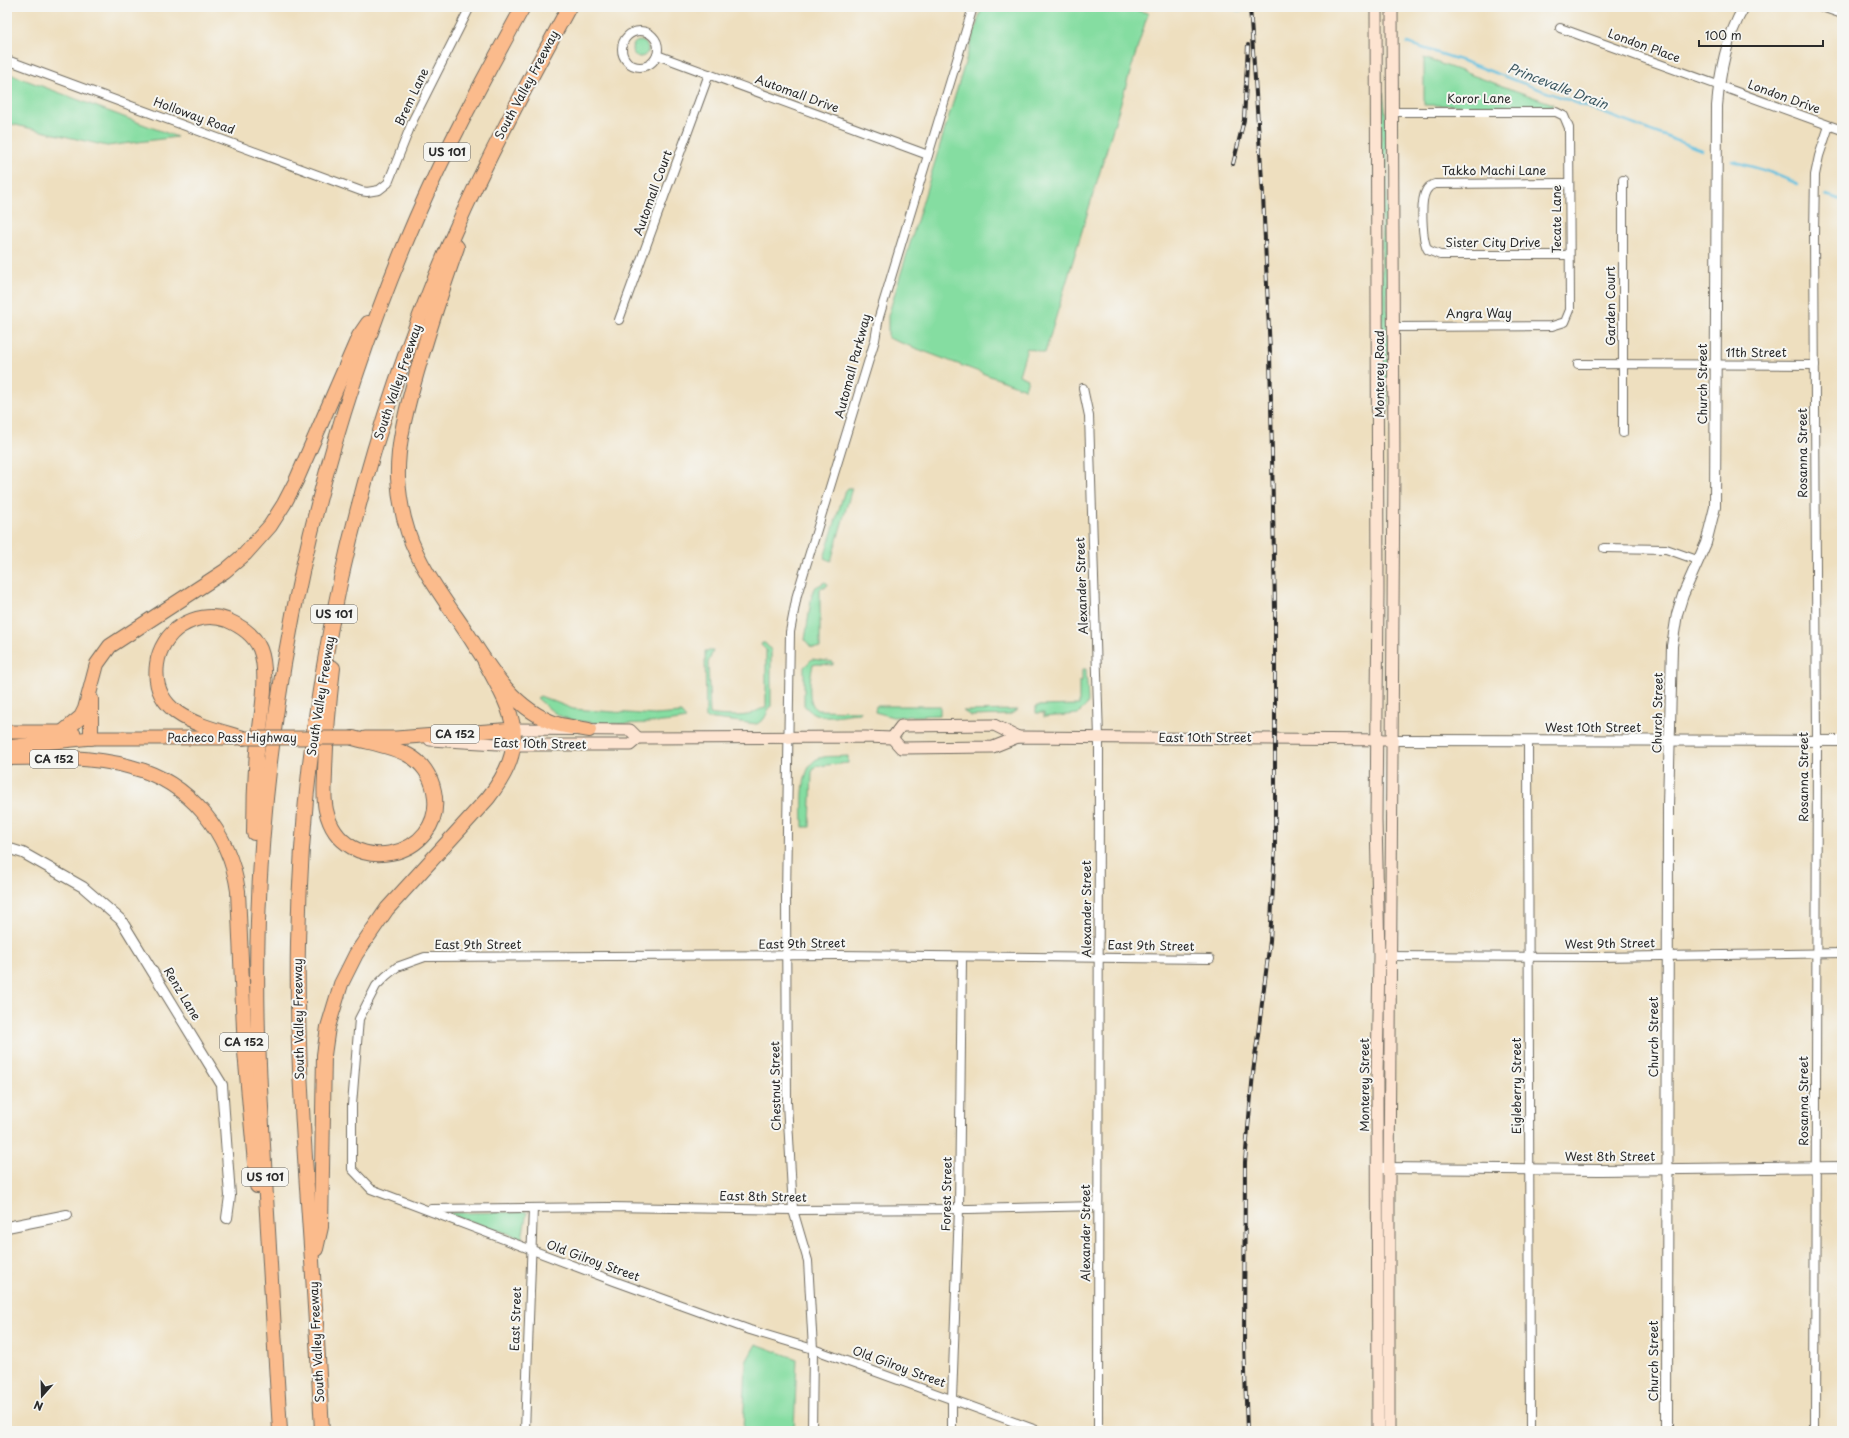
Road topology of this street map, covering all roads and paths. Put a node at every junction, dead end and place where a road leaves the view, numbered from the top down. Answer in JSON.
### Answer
{"nodes":[{"id":1,"x":470,"y":7,"type":"edge"},
{"id":2,"x":523,"y":7,"type":"edge"},
{"id":3,"x":569,"y":7,"type":"edge"},
{"id":4,"x":973,"y":7,"type":"edge"},
{"id":5,"x":1376,"y":7,"type":"edge"},
{"id":6,"x":1392,"y":7,"type":"edge"},
{"id":7,"x":1744,"y":7,"type":"edge"},
{"id":8,"x":1822,"y":7,"type":"edge"},
{"id":9,"x":1842,"y":14,"type":"edge"},
{"id":10,"x":1560,"y":28,"type":"dead end"},
{"id":11,"x":657,"y":55,"type":"junction"},
{"id":12,"x":7,"y":60,"type":"edge"},
{"id":13,"x":709,"y":74,"type":"junction"},
{"id":14,"x":1719,"y":86,"type":"junction"},
{"id":15,"x":1392,"y":112,"type":"junction"},
{"id":16,"x":1564,"y":116,"type":"joint"},
{"id":17,"x":1829,"y":126,"type":"junction"},
{"id":18,"x":1842,"y":130,"type":"edge"},
{"id":19,"x":928,"y":155,"type":"junction"},
{"id":20,"x":485,"y":166,"type":"junction"},
{"id":21,"x":1623,"y":180,"type":"dead end"},
{"id":22,"x":1569,"y":183,"type":"junction"},
{"id":23,"x":373,"y":192,"type":"joint"},
{"id":24,"x":1423,"y":218,"type":"joint"},
{"id":25,"x":1569,"y":254,"type":"junction"},
{"id":26,"x":382,"y":303,"type":"junction"},
{"id":27,"x":618,"y":320,"type":"dead end"},
{"id":28,"x":1564,"y":322,"type":"joint"},
{"id":29,"x":1393,"y":327,"type":"junction"},
{"id":30,"x":1578,"y":364,"type":"dead end"},
{"id":31,"x":1623,"y":364,"type":"junction"},
{"id":32,"x":1716,"y":365,"type":"junction"},
{"id":33,"x":1815,"y":365,"type":"junction"},
{"id":34,"x":1083,"y":388,"type":"dead end"},
{"id":35,"x":1623,"y":433,"type":"dead end"},
{"id":36,"x":350,"y":544,"type":"junction"},
{"id":37,"x":1604,"y":548,"type":"dead end"},
{"id":38,"x":1697,"y":560,"type":"junction"},
{"id":39,"x":485,"y":662,"type":"junction"},
{"id":40,"x":91,"y":687,"type":"junction"},
{"id":41,"x":514,"y":729,"type":"junction"},
{"id":42,"x":589,"y":730,"type":"junction"},
{"id":43,"x":7,"y":732,"type":"edge"},
{"id":44,"x":63,"y":732,"type":"junction"},
{"id":45,"x":1018,"y":737,"type":"junction"},
{"id":46,"x":91,"y":738,"type":"junction"},
{"id":47,"x":243,"y":738,"type":"junction"},
{"id":48,"x":353,"y":738,"type":"junction"},
{"id":49,"x":396,"y":738,"type":"junction"},
{"id":50,"x":638,"y":738,"type":"junction"},
{"id":51,"x":789,"y":738,"type":"junction"},
{"id":52,"x":892,"y":738,"type":"junction"},
{"id":53,"x":1099,"y":738,"type":"junction"},
{"id":54,"x":1376,"y":740,"type":"junction"},
{"id":55,"x":1392,"y":740,"type":"junction"},
{"id":56,"x":1528,"y":741,"type":"junction"},
{"id":57,"x":1816,"y":741,"type":"junction"},
{"id":58,"x":1842,"y":741,"type":"edge"},
{"id":59,"x":1671,"y":742,"type":"junction"},
{"id":60,"x":515,"y":745,"type":"junction"},
{"id":61,"x":7,"y":747,"type":"edge"},
{"id":62,"x":7,"y":758,"type":"edge"},
{"id":63,"x":7,"y":848,"type":"edge"},
{"id":64,"x":1816,"y":952,"type":"junction"},
{"id":65,"x":1842,"y":953,"type":"edge"},
{"id":66,"x":1667,"y":955,"type":"junction"},
{"id":67,"x":786,"y":956,"type":"junction"},
{"id":68,"x":1384,"y":956,"type":"junction"},
{"id":69,"x":1099,"y":957,"type":"junction"},
{"id":70,"x":1529,"y":957,"type":"junction"},
{"id":71,"x":962,"y":958,"type":"junction"},
{"id":72,"x":257,"y":959,"type":"junction"},
{"id":73,"x":1210,"y":959,"type":"dead end"},
{"id":74,"x":397,"y":967,"type":"joint"},
{"id":75,"x":1384,"y":1168,"type":"junction"},
{"id":76,"x":1816,"y":1168,"type":"junction"},
{"id":77,"x":1842,"y":1168,"type":"edge"},
{"id":78,"x":1529,"y":1170,"type":"junction"},
{"id":79,"x":1668,"y":1170,"type":"junction"},
{"id":80,"x":1098,"y":1206,"type":"junction"},
{"id":81,"x":533,"y":1208,"type":"junction"},
{"id":82,"x":427,"y":1209,"type":"junction"},
{"id":83,"x":959,"y":1209,"type":"junction"},
{"id":84,"x":793,"y":1210,"type":"junction"},
{"id":85,"x":67,"y":1215,"type":"dead end"},
{"id":86,"x":227,"y":1218,"type":"dead end"},
{"id":87,"x":7,"y":1227,"type":"edge"},
{"id":88,"x":530,"y":1251,"type":"junction"},
{"id":89,"x":312,"y":1266,"type":"junction"},
{"id":90,"x":813,"y":1349,"type":"junction"},
{"id":91,"x":278,"y":1396,"type":"junction"},
{"id":92,"x":952,"y":1399,"type":"junction"},
{"id":93,"x":280,"y":1431,"type":"edge"},
{"id":94,"x":322,"y":1431,"type":"edge"},
{"id":95,"x":525,"y":1431,"type":"edge"},
{"id":96,"x":812,"y":1431,"type":"edge"},
{"id":97,"x":952,"y":1431,"type":"edge"},
{"id":98,"x":1039,"y":1431,"type":"edge"},
{"id":99,"x":1098,"y":1431,"type":"edge"},
{"id":100,"x":1378,"y":1431,"type":"edge"},
{"id":101,"x":1389,"y":1431,"type":"edge"},
{"id":102,"x":1530,"y":1431,"type":"edge"},
{"id":103,"x":1667,"y":1431,"type":"edge"},
{"id":104,"x":1815,"y":1431,"type":"edge"}],
"edges":[{"from":1,"to":23,"type":"street","name":"Brem Lane"},
{"from":2,"to":26,"type":"highway","number":"US 101"},
{"from":3,"to":20,"type":"highway","name":"South Valley Freeway","number":"US 101"},
{"from":4,"to":19,"type":"street","name":"Automall Parkway"},
{"from":5,"to":54,"type":"main road","name":"Monterey Road"},
{"from":6,"to":15,"type":"main road","name":"Monterey Road"},
{"from":7,"to":14,"type":"street","name":"Church Street"},
{"from":8,"to":9,"type":"street"},
{"from":10,"to":14,"type":"street","name":"London Place"},
{"from":11,"to":11,"type":"street"},
{"from":11,"to":13,"type":"street","name":"Automall Drive"},
{"from":12,"to":23,"type":"street","name":"Holloway Road"},
{"from":13,"to":19,"type":"street","name":"Automall Drive"},
{"from":13,"to":27,"type":"street","name":"Automall Court"},
{"from":14,"to":17,"type":"street","name":"London Drive"},
{"from":14,"to":32,"type":"street","name":"Church Street"},
{"from":15,"to":16,"type":"street","name":"Koror Lane"},
{"from":15,"to":29,"type":"main road","name":"Monterey Road"},
{"from":16,"to":22,"type":"street","name":"Tecate Lane"},
{"from":17,"to":18,"type":"street","name":"London Drive"},
{"from":17,"to":33,"type":"street","name":"Rosanna Street"},
{"from":19,"to":51,"type":"street","name":"Automall Parkway"},
{"from":20,"to":36,"type":"highway","name":"South Valley Freeway","number":"US 101"},
{"from":20,"to":39,"type":"highway"},
{"from":21,"to":31,"type":"street","name":"Garden Court"},
{"from":22,"to":24,"type":"street","name":"Takko Machi Lane"},
{"from":22,"to":25,"type":"street","name":"Tecate Lane"},
{"from":24,"to":25,"type":"street","name":"Sister City Drive"},
{"from":25,"to":28,"type":"street","name":"Tecate Lane"},
{"from":26,"to":40,"type":"highway"},
{"from":26,"to":72,"type":"highway","number":"US 101"},
{"from":28,"to":29,"type":"street","name":"Angra Way"},
{"from":29,"to":55,"type":"main road","name":"Monterey Road"},
{"from":30,"to":31,"type":"street","name":"11th Street"},
{"from":31,"to":32,"type":"street","name":"11th Street"},
{"from":31,"to":35,"type":"street","name":"Garden Court"},
{"from":32,"to":33,"type":"street","name":"11th Street"},
{"from":32,"to":38,"type":"street","name":"Church Street"},
{"from":33,"to":57,"type":"street","name":"Rosanna Street"},
{"from":34,"to":53,"type":"street","name":"Alexander Street"},
{"from":36,"to":48,"type":"highway"},
{"from":36,"to":89,"type":"highway","name":"South Valley Freeway","number":"US 101"},
{"from":37,"to":38,"type":"street"},
{"from":38,"to":59,"type":"street","name":"Church Street"},
{"from":39,"to":41,"type":"highway"},
{"from":39,"to":42,"type":"highway"},
{"from":40,"to":44,"type":"highway"},
{"from":40,"to":46,"type":"highway"},
{"from":41,"to":42,"type":"main road","name":"East 10th Street"},
{"from":41,"to":49,"type":"highway","name":"East 10th Street","number":"CA 152"},
{"from":41,"to":60,"type":"highway"},
{"from":42,"to":50,"type":"main road","name":"East 10th Street"},
{"from":43,"to":44,"type":"highway","name":"Pacheco Pass Highway","number":"CA 152"},
{"from":44,"to":46,"type":"highway","name":"Pacheco Pass Highway","number":"CA 152"},
{"from":45,"to":52,"type":"main road","name":"East 10th Street"},
{"from":45,"to":52,"type":"main road","name":"East 10th Street"},
{"from":45,"to":53,"type":"main road","name":"East 10th Street"},
{"from":46,"to":47,"type":"highway","name":"Pacheco Pass Highway","number":"CA 152"},
{"from":46,"to":61,"type":"highway","name":"Pacheco Pass Highway"},
{"from":47,"to":48,"type":"highway","name":"Pacheco Pass Highway","number":"CA 152","bridge":true},
{"from":47,"to":72,"type":"highway"},
{"from":48,"to":49,"type":"highway","name":"Pacheco Pass Highway","number":"CA 152"},
{"from":49,"to":60,"type":"main road","name":"East 10th Street"},
{"from":50,"to":51,"type":"main road","name":"East 10th Street"},
{"from":50,"to":60,"type":"main road","name":"East 10th Street"},
{"from":51,"to":52,"type":"main road","name":"East 10th Street"},
{"from":51,"to":67,"type":"street","name":"Chestnut Street"},
{"from":53,"to":54,"type":"main road","name":"East 10th Street"},
{"from":53,"to":69,"type":"street","name":"Alexander Street"},
{"from":54,"to":55,"type":"main road","name":"East 10th Street"},
{"from":54,"to":68,"type":"main road","name":"Monterey Street"},
{"from":55,"to":56,"type":"street","name":"West 10th Street"},
{"from":55,"to":68,"type":"main road","name":"Monterey Street"},
{"from":56,"to":59,"type":"street","name":"West 10th Street"},
{"from":56,"to":70,"type":"street","name":"Eigleberry Street"},
{"from":57,"to":58,"type":"street","name":"West 10th Street"},
{"from":57,"to":59,"type":"street","name":"West 10th Street"},
{"from":57,"to":64,"type":"street","name":"Rosanna Street"},
{"from":59,"to":66,"type":"street","name":"Church Street"},
{"from":60,"to":89,"type":"highway"},
{"from":62,"to":91,"type":"highway","number":"CA 152"},
{"from":63,"to":86,"type":"street","name":"Renz Lane"},
{"from":64,"to":65,"type":"street","name":"West 9th Street"},
{"from":64,"to":66,"type":"street","name":"West 9th Street"},
{"from":64,"to":76,"type":"street","name":"Rosanna Street"},
{"from":66,"to":70,"type":"street","name":"West 9th Street"},
{"from":66,"to":79,"type":"street","name":"Church Street"},
{"from":67,"to":71,"type":"street","name":"East 9th Street"},
{"from":67,"to":74,"type":"street","name":"East 9th Street"},
{"from":67,"to":84,"type":"street","name":"Chestnut Street"},
{"from":68,"to":70,"type":"street","name":"West 9th Street"},
{"from":68,"to":75,"type":"main road","name":"Monterey Street"},
{"from":69,"to":71,"type":"street","name":"East 9th Street"},
{"from":69,"to":73,"type":"street","name":"East 9th Street"},
{"from":69,"to":80,"type":"street","name":"Alexander Street"},
{"from":70,"to":78,"type":"street","name":"Eigleberry Street"},
{"from":71,"to":83,"type":"street","name":"Forest Street"},
{"from":72,"to":91,"type":"highway","number":"US 101"},
{"from":74,"to":82,"type":"street","name":"Old Gilroy Street"},
{"from":75,"to":78,"type":"street","name":"West 8th Street"},
{"from":75,"to":100,"type":"main road","name":"Monterey Street"},
{"from":75,"to":101,"type":"main road","name":"Monterey Street"},
{"from":76,"to":77,"type":"street","name":"West 8th Street"},
{"from":76,"to":79,"type":"street","name":"West 8th Street"},
{"from":76,"to":104,"type":"street","name":"Rosanna Street"},
{"from":78,"to":79,"type":"street","name":"West 8th Street"},
{"from":78,"to":102,"type":"street","name":"Eigleberry Street"},
{"from":79,"to":103,"type":"street","name":"Church Street"},
{"from":80,"to":83,"type":"street","name":"East 8th Street"},
{"from":80,"to":99,"type":"street","name":"Alexander Street"},
{"from":81,"to":82,"type":"street","name":"East 8th Street"},
{"from":81,"to":84,"type":"street","name":"East 8th Street"},
{"from":81,"to":88,"type":"street","name":"East Street"},
{"from":82,"to":88,"type":"street","name":"Old Gilroy Street"},
{"from":83,"to":84,"type":"street","name":"East 8th Street"},
{"from":83,"to":92,"type":"street","name":"Forest Street"},
{"from":84,"to":90,"type":"street","name":"Chestnut Street"},
{"from":85,"to":87,"type":"street"},
{"from":88,"to":90,"type":"street","name":"Old Gilroy Street"},
{"from":88,"to":95,"type":"street","name":"East Street"},
{"from":89,"to":94,"type":"highway","name":"South Valley Freeway","number":"US 101"},
{"from":90,"to":92,"type":"street","name":"Old Gilroy Street"},
{"from":90,"to":96,"type":"street","name":"Chestnut Street"},
{"from":91,"to":93,"type":"highway","number":"US 101"},
{"from":92,"to":97,"type":"street","name":"Forest Street"},
{"from":92,"to":98,"type":"street","name":"Old Gilroy Street"}]}
